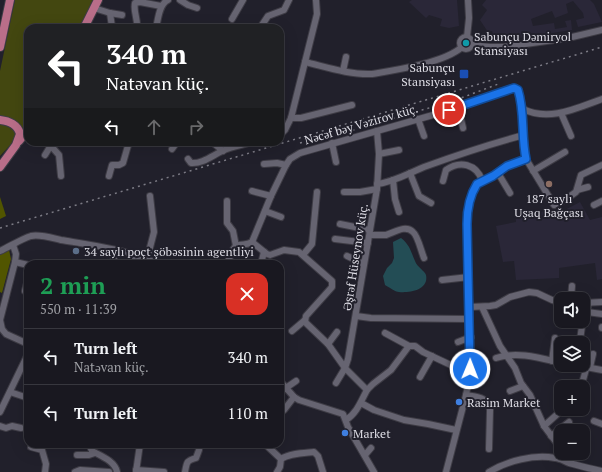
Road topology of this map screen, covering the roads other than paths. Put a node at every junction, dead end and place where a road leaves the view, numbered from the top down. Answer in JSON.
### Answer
{"nodes":[{"id":1,"x":10,"y":0,"type":"edge"},
{"id":2,"x":98,"y":0,"type":"edge"},
{"id":3,"x":168,"y":0,"type":"edge"},
{"id":4,"x":180,"y":0,"type":"edge"},
{"id":5,"x":243,"y":0,"type":"edge"},
{"id":6,"x":289,"y":0,"type":"edge"},
{"id":7,"x":316,"y":0,"type":"edge"},
{"id":8,"x":468,"y":0,"type":"edge"},
{"id":9,"x":162,"y":6,"type":"junction"},
{"id":10,"x":94,"y":8,"type":"junction"},
{"id":11,"x":197,"y":8,"type":"dead end"},
{"id":12,"x":110,"y":14,"type":"junction"},
{"id":13,"x":122,"y":15,"type":"dead end"},
{"id":14,"x":232,"y":19,"type":"dead end"},
{"id":15,"x":86,"y":24,"type":"edge"},
{"id":16,"x":112,"y":24,"type":"edge"},
{"id":17,"x":137,"y":24,"type":"edge"},
{"id":18,"x":157,"y":24,"type":"edge"},
{"id":19,"x":262,"y":24,"type":"edge"},
{"id":20,"x":602,"y":30,"type":"edge"},
{"id":21,"x":467,"y":37,"type":"junction"},
{"id":22,"x":471,"y":45,"type":"junction"},
{"id":23,"x":462,"y":47,"type":"junction"},
{"id":24,"x":0,"y":48,"type":"edge"},
{"id":25,"x":346,"y":57,"type":"dead end"},
{"id":26,"x":305,"y":62,"type":"junction"},
{"id":27,"x":343,"y":71,"type":"junction"},
{"id":28,"x":602,"y":99,"type":"edge"},
{"id":29,"x":352,"y":105,"type":"dead end"},
{"id":30,"x":458,"y":107,"type":"junction"},
{"id":31,"x":523,"y":109,"type":"junction"},
{"id":32,"x":560,"y":113,"type":"junction"},
{"id":33,"x":291,"y":118,"type":"junction"},
{"id":34,"x":418,"y":119,"type":"junction"},
{"id":35,"x":0,"y":120,"type":"edge"},
{"id":36,"x":463,"y":128,"type":"dead end"},
{"id":37,"x":377,"y":131,"type":"junction"},
{"id":38,"x":284,"y":132,"type":"edge"},
{"id":39,"x":24,"y":135,"type":"edge"},
{"id":40,"x":524,"y":135,"type":"junction"},
{"id":41,"x":424,"y":136,"type":"dead end"},
{"id":42,"x":571,"y":136,"type":"dead end"},
{"id":43,"x":332,"y":143,"type":"junction"},
{"id":44,"x":16,"y":145,"type":"junction"},
{"id":45,"x":51,"y":146,"type":"edge"},
{"id":46,"x":53,"y":146,"type":"edge"},
{"id":47,"x":129,"y":146,"type":"edge"},
{"id":48,"x":174,"y":146,"type":"edge"},
{"id":49,"x":217,"y":146,"type":"edge"},
{"id":50,"x":239,"y":146,"type":"edge"},
{"id":51,"x":172,"y":149,"type":"dead end"},
{"id":52,"x":399,"y":150,"type":"dead end"},
{"id":53,"x":223,"y":151,"type":"junction"},
{"id":54,"x":565,"y":152,"type":"dead end"},
{"id":55,"x":379,"y":154,"type":"junction"},
{"id":56,"x":45,"y":155,"type":"dead end"},
{"id":57,"x":188,"y":159,"type":"dead end"},
{"id":58,"x":526,"y":159,"type":"junction"},
{"id":59,"x":0,"y":160,"type":"edge"},
{"id":60,"x":336,"y":162,"type":"dead end"},
{"id":61,"x":264,"y":164,"type":"dead end"},
{"id":62,"x":286,"y":165,"type":"junction"},
{"id":63,"x":602,"y":165,"type":"edge"},
{"id":64,"x":0,"y":166,"type":"edge"},
{"id":65,"x":533,"y":172,"type":"junction"},
{"id":66,"x":410,"y":173,"type":"junction"},
{"id":67,"x":498,"y":173,"type":"junction"},
{"id":68,"x":61,"y":176,"type":"dead end"},
{"id":69,"x":109,"y":176,"type":"dead end"},
{"id":70,"x":393,"y":180,"type":"junction"},
{"id":71,"x":482,"y":180,"type":"junction"},
{"id":72,"x":443,"y":181,"type":"dead end"},
{"id":73,"x":377,"y":187,"type":"junction"},
{"id":74,"x":588,"y":187,"type":"dead end"},
{"id":75,"x":577,"y":190,"type":"junction"},
{"id":76,"x":252,"y":191,"type":"dead end"},
{"id":77,"x":317,"y":192,"type":"dead end"},
{"id":78,"x":344,"y":192,"type":"dead end"},
{"id":79,"x":510,"y":193,"type":"dead end"},
{"id":80,"x":150,"y":196,"type":"dead end"},
{"id":81,"x":271,"y":196,"type":"junction"},
{"id":82,"x":227,"y":201,"type":"dead end"},
{"id":83,"x":602,"y":202,"type":"edge"},
{"id":84,"x":431,"y":203,"type":"dead end"},
{"id":85,"x":594,"y":205,"type":"dead end"},
{"id":86,"x":265,"y":211,"type":"junction"},
{"id":87,"x":399,"y":212,"type":"dead end"},
{"id":88,"x":281,"y":217,"type":"dead end"},
{"id":89,"x":340,"y":224,"type":"dead end"},
{"id":90,"x":370,"y":232,"type":"junction"},
{"id":91,"x":335,"y":239,"type":"dead end"},
{"id":92,"x":252,"y":242,"type":"junction"},
{"id":93,"x":368,"y":243,"type":"junction"},
{"id":94,"x":13,"y":245,"type":"junction"},
{"id":95,"x":236,"y":246,"type":"junction"},
{"id":96,"x":115,"y":250,"type":"junction"},
{"id":97,"x":0,"y":251,"type":"edge"},
{"id":98,"x":264,"y":252,"type":"junction"},
{"id":99,"x":132,"y":254,"type":"junction"},
{"id":100,"x":303,"y":255,"type":"junction"},
{"id":101,"x":347,"y":256,"type":"dead end"},
{"id":102,"x":424,"y":258,"type":"dead end"},
{"id":103,"x":147,"y":259,"type":"joint"},
{"id":104,"x":114,"y":260,"type":"edge"},
{"id":105,"x":133,"y":260,"type":"edge"},
{"id":106,"x":229,"y":260,"type":"edge"},
{"id":107,"x":262,"y":260,"type":"edge"},
{"id":108,"x":15,"y":262,"type":"junction"},
{"id":109,"x":24,"y":264,"type":"edge"},
{"id":110,"x":364,"y":264,"type":"junction"},
{"id":111,"x":469,"y":276,"type":"junction"},
{"id":112,"x":442,"y":280,"type":"dead end"},
{"id":113,"x":572,"y":286,"type":"dead end"},
{"id":114,"x":572,"y":292,"type":"edge"},
{"id":115,"x":554,"y":300,"type":"edge"},
{"id":116,"x":602,"y":302,"type":"edge"},
{"id":117,"x":590,"y":303,"type":"edge"},
{"id":118,"x":470,"y":307,"type":"junction"},
{"id":119,"x":482,"y":307,"type":"junction"},
{"id":120,"x":590,"y":312,"type":"edge"},
{"id":121,"x":602,"y":314,"type":"edge"},
{"id":122,"x":356,"y":316,"type":"junction"},
{"id":123,"x":470,"y":319,"type":"junction"},
{"id":124,"x":305,"y":320,"type":"junction"},
{"id":125,"x":292,"y":331,"type":"dead end"},
{"id":126,"x":337,"y":332,"type":"dead end"},
{"id":127,"x":2,"y":333,"type":"edge"},
{"id":128,"x":385,"y":333,"type":"dead end"},
{"id":129,"x":471,"y":337,"type":"junction"},
{"id":130,"x":24,"y":342,"type":"edge"},
{"id":131,"x":458,"y":342,"type":"dead end"},
{"id":132,"x":328,"y":344,"type":"junction"},
{"id":133,"x":409,"y":346,"type":"junction"},
{"id":134,"x":554,"y":346,"type":"edge"},
{"id":135,"x":593,"y":354,"type":"dead end"},
{"id":136,"x":432,"y":356,"type":"junction"},
{"id":137,"x":506,"y":356,"type":"junction"},
{"id":138,"x":496,"y":358,"type":"dead end"},
{"id":139,"x":552,"y":361,"type":"joint"},
{"id":140,"x":24,"y":362,"type":"edge"},
{"id":141,"x":590,"y":362,"type":"edge"},
{"id":142,"x":590,"y":367,"type":"edge"},
{"id":143,"x":21,"y":368,"type":"junction"},
{"id":144,"x":345,"y":368,"type":"junction"},
{"id":145,"x":24,"y":370,"type":"edge"},
{"id":146,"x":602,"y":370,"type":"edge"},
{"id":147,"x":470,"y":374,"type":"junction"},
{"id":148,"x":420,"y":377,"type":"dead end"},
{"id":149,"x":296,"y":381,"type":"dead end"},
{"id":150,"x":336,"y":382,"type":"dead end"},
{"id":151,"x":523,"y":386,"type":"junction"},
{"id":152,"x":286,"y":388,"type":"joint"},
{"id":153,"x":367,"y":390,"type":"junction"},
{"id":154,"x":510,"y":391,"type":"dead end"},
{"id":155,"x":9,"y":394,"type":"junction"},
{"id":156,"x":0,"y":395,"type":"edge"},
{"id":157,"x":466,"y":395,"type":"junction"},
{"id":158,"x":24,"y":397,"type":"edge"},
{"id":159,"x":294,"y":397,"type":"junction"},
{"id":160,"x":361,"y":403,"type":"junction"},
{"id":161,"x":454,"y":408,"type":"dead end"},
{"id":162,"x":284,"y":410,"type":"dead end"},
{"id":163,"x":461,"y":411,"type":"junction"},
{"id":164,"x":0,"y":412,"type":"edge"},
{"id":165,"x":555,"y":416,"type":"edge"},
{"id":166,"x":346,"y":420,"type":"junction"},
{"id":167,"x":594,"y":421,"type":"dead end"},
{"id":168,"x":569,"y":422,"type":"dead end"},
{"id":169,"x":602,"y":424,"type":"edge"},
{"id":170,"x":0,"y":426,"type":"edge"},
{"id":171,"x":544,"y":426,"type":"junction"},
{"id":172,"x":21,"y":428,"type":"dead end"},
{"id":173,"x":456,"y":430,"type":"junction"},
{"id":174,"x":551,"y":436,"type":"junction"},
{"id":175,"x":554,"y":440,"type":"edge"},
{"id":176,"x":35,"y":448,"type":"edge"},
{"id":177,"x":90,"y":448,"type":"edge"},
{"id":178,"x":139,"y":448,"type":"edge"},
{"id":179,"x":269,"y":448,"type":"edge"},
{"id":180,"x":370,"y":448,"type":"dead end"},
{"id":181,"x":489,"y":449,"type":"dead end"},
{"id":182,"x":200,"y":450,"type":"dead end"},
{"id":183,"x":95,"y":453,"type":"junction"},
{"id":184,"x":77,"y":454,"type":"dead end"},
{"id":185,"x":365,"y":455,"type":"junction"},
{"id":186,"x":554,"y":458,"type":"edge"},
{"id":187,"x":281,"y":459,"type":"junction"},
{"id":188,"x":562,"y":460,"type":"edge"},
{"id":189,"x":280,"y":470,"type":"edge"},
{"id":190,"x":136,"y":471,"type":"edge"},
{"id":191,"x":602,"y":471,"type":"edge"},
{"id":192,"x":45,"y":472,"type":"edge"},
{"id":193,"x":75,"y":472,"type":"edge"},
{"id":194,"x":109,"y":472,"type":"edge"},
{"id":195,"x":117,"y":472,"type":"edge"},
{"id":196,"x":164,"y":472,"type":"edge"},
{"id":197,"x":185,"y":472,"type":"edge"},
{"id":198,"x":324,"y":472,"type":"edge"},
{"id":199,"x":374,"y":472,"type":"edge"},
{"id":200,"x":446,"y":472,"type":"edge"},
{"id":201,"x":489,"y":472,"type":"edge"}],
"edges":[{"from":1,"to":24,"type":"main road"},
{"from":2,"to":10,"type":"main road"},
{"from":3,"to":9,"type":"street"},
{"from":4,"to":11,"type":"street"},
{"from":5,"to":14,"type":"street"},
{"from":6,"to":19,"type":"street"},
{"from":7,"to":26,"type":"street"},
{"from":8,"to":21,"type":"street"},
{"from":9,"to":17,"type":"street"},
{"from":9,"to":18,"type":"street"},
{"from":10,"to":12,"type":"street"},
{"from":10,"to":15,"type":"main road"},
{"from":12,"to":13,"type":"street"},
{"from":12,"to":16,"type":"street"},
{"from":20,"to":22,"type":"street"},
{"from":21,"to":22,"type":"street"},
{"from":21,"to":23,"type":"street"},
{"from":22,"to":23,"type":"street"},
{"from":23,"to":27,"type":"street"},
{"from":25,"to":27,"type":"street"},
{"from":26,"to":27,"type":"street"},
{"from":26,"to":33,"type":"street"},
{"from":28,"to":32,"type":"street"},
{"from":29,"to":33,"type":"street"},
{"from":30,"to":31,"type":"street","name":"Nəcəf bəy Vəzirov küç."},
{"from":30,"to":34,"type":"street","name":"Nəcəf bəy Vəzirov küç."},
{"from":30,"to":36,"type":"street"},
{"from":31,"to":32,"type":"street"},
{"from":31,"to":40,"type":"street"},
{"from":32,"to":42,"type":"street"},
{"from":33,"to":38,"type":"street"},
{"from":34,"to":37,"type":"street","name":"Nəcəf bəy Vəzirov küç."},
{"from":34,"to":41,"type":"street"},
{"from":35,"to":44,"type":"main road"},
{"from":37,"to":43,"type":"street","name":"Nəcəf bəy Vəzirov küç."},
{"from":37,"to":55,"type":"street","name":"Əşrəf Hüseynov küç."},
{"from":39,"to":44,"type":"main road"},
{"from":40,"to":58,"type":"street"},
{"from":40,"to":66,"type":"street"},
{"from":43,"to":60,"type":"street"},
{"from":43,"to":62,"type":"street","name":"Nəcəf bəy Vəzirov küç."},
{"from":44,"to":59,"type":"main road"},
{"from":44,"to":64,"type":"main road"},
{"from":45,"to":56,"type":"street"},
{"from":46,"to":68,"type":"street"},
{"from":47,"to":69,"type":"street"},
{"from":48,"to":51,"type":"street"},
{"from":49,"to":53,"type":"street"},
{"from":50,"to":53,"type":"street"},
{"from":52,"to":55,"type":"street"},
{"from":53,"to":57,"type":"street"},
{"from":54,"to":65,"type":"street"},
{"from":55,"to":73,"type":"street","name":"Əşrəf Hüseynov küç."},
{"from":58,"to":65,"type":"street"},
{"from":58,"to":67,"type":"street"},
{"from":61,"to":62,"type":"street"},
{"from":62,"to":81,"type":"street","name":"Nəcəf bəy Vəzirov küç."},
{"from":63,"to":75,"type":"street"},
{"from":65,"to":75,"type":"street"},
{"from":66,"to":70,"type":"street"},
{"from":66,"to":84,"type":"street"},
{"from":67,"to":71,"type":"street"},
{"from":67,"to":79,"type":"street"},
{"from":70,"to":73,"type":"street"},
{"from":70,"to":87,"type":"street"},
{"from":71,"to":72,"type":"street"},
{"from":71,"to":111,"type":"street"},
{"from":73,"to":78,"type":"street"},
{"from":73,"to":90,"type":"street","name":"Əşrəf Hüseynov küç."},
{"from":74,"to":75,"type":"street"},
{"from":76,"to":81,"type":"street"},
{"from":77,"to":100,"type":"street"},
{"from":80,"to":103,"type":"street"},
{"from":81,"to":86,"type":"street","name":"Nəcəf bəy Vəzirov küç."},
{"from":82,"to":95,"type":"street"},
{"from":83,"to":85,"type":"street"},
{"from":86,"to":88,"type":"street"},
{"from":86,"to":92,"type":"street","name":"Nəcəf bəy Vəzirov küç."},
{"from":89,"to":90,"type":"street"},
{"from":90,"to":93,"type":"street","name":"Əşrəf Hüseynov küç."},
{"from":90,"to":102,"type":"street"},
{"from":91,"to":93,"type":"street"},
{"from":92,"to":95,"type":"street"},
{"from":92,"to":98,"type":"street"},
{"from":93,"to":110,"type":"street","name":"Əşrəf Hüseynov küç."},
{"from":94,"to":96,"type":"street"},
{"from":94,"to":97,"type":"street"},
{"from":94,"to":108,"type":"street"},
{"from":95,"to":106,"type":"street"},
{"from":96,"to":99,"type":"street"},
{"from":96,"to":104,"type":"street"},
{"from":98,"to":100,"type":"street"},
{"from":98,"to":107,"type":"street"},
{"from":99,"to":103,"type":"street"},
{"from":99,"to":105,"type":"street"},
{"from":100,"to":124,"type":"street"},
{"from":101,"to":110,"type":"street"},
{"from":108,"to":109,"type":"street"},
{"from":108,"to":127,"type":"street"},
{"from":110,"to":122,"type":"street","name":"Əşrəf Hüseynov küç."},
{"from":111,"to":112,"type":"street"},
{"from":111,"to":118,"type":"street"},
{"from":113,"to":114,"type":"street"},
{"from":115,"to":119,"type":"street"},
{"from":116,"to":117,"type":"street"},
{"from":118,"to":119,"type":"street"},
{"from":118,"to":123,"type":"street"},
{"from":119,"to":137,"type":"street"},
{"from":120,"to":121,"type":"street"},
{"from":122,"to":123,"type":"street"},
{"from":122,"to":144,"type":"street","name":"Əşrəf Hüseynov küç."},
{"from":123,"to":129,"type":"street"},
{"from":124,"to":125,"type":"street"},
{"from":124,"to":132,"type":"street"},
{"from":126,"to":132,"type":"street"},
{"from":127,"to":130,"type":"street"},
{"from":128,"to":133,"type":"street"},
{"from":129,"to":131,"type":"street"},
{"from":129,"to":147,"type":"street"},
{"from":132,"to":144,"type":"street"},
{"from":133,"to":136,"type":"street"},
{"from":133,"to":153,"type":"street"},
{"from":134,"to":139,"type":"street"},
{"from":135,"to":141,"type":"street"},
{"from":136,"to":147,"type":"street"},
{"from":136,"to":148,"type":"street"},
{"from":137,"to":138,"type":"street"},
{"from":137,"to":139,"type":"street"},
{"from":137,"to":151,"type":"street"},
{"from":140,"to":143,"type":"street"},
{"from":142,"to":146,"type":"street"},
{"from":143,"to":145,"type":"street"},
{"from":143,"to":155,"type":"street"},
{"from":144,"to":150,"type":"street","name":"Əşrəf Hüseynov küç."},
{"from":144,"to":153,"type":"street"},
{"from":147,"to":157,"type":"street"},
{"from":149,"to":152,"type":"street"},
{"from":151,"to":154,"type":"street"},
{"from":151,"to":171,"type":"street"},
{"from":152,"to":159,"type":"street"},
{"from":153,"to":160,"type":"street"},
{"from":155,"to":156,"type":"street"},
{"from":155,"to":158,"type":"street"},
{"from":155,"to":164,"type":"street"},
{"from":157,"to":163,"type":"street"},
{"from":157,"to":181,"type":"street"},
{"from":159,"to":162,"type":"street"},
{"from":159,"to":166,"type":"street"},
{"from":160,"to":166,"type":"street"},
{"from":160,"to":173,"type":"street"},
{"from":161,"to":163,"type":"street"},
{"from":163,"to":173,"type":"street"},
{"from":165,"to":171,"type":"street"},
{"from":166,"to":185,"type":"street"},
{"from":167,"to":169,"type":"street"},
{"from":168,"to":174,"type":"street"},
{"from":170,"to":172,"type":"street"},
{"from":171,"to":174,"type":"street"},
{"from":173,"to":200,"type":"street"},
{"from":174,"to":175,"type":"street"},
{"from":176,"to":192,"type":"street"},
{"from":177,"to":183,"type":"street"},
{"from":178,"to":190,"type":"street"},
{"from":179,"to":187,"type":"street"},
{"from":180,"to":185,"type":"street"},
{"from":182,"to":197,"type":"street"},
{"from":183,"to":184,"type":"street"},
{"from":183,"to":195,"type":"street"},
{"from":185,"to":199,"type":"street"},
{"from":186,"to":201,"type":"street"},
{"from":187,"to":189,"type":"street"},
{"from":187,"to":198,"type":"street"},
{"from":188,"to":191,"type":"street"},
{"from":190,"to":196,"type":"street"},
{"from":193,"to":194,"type":"street"}]}
